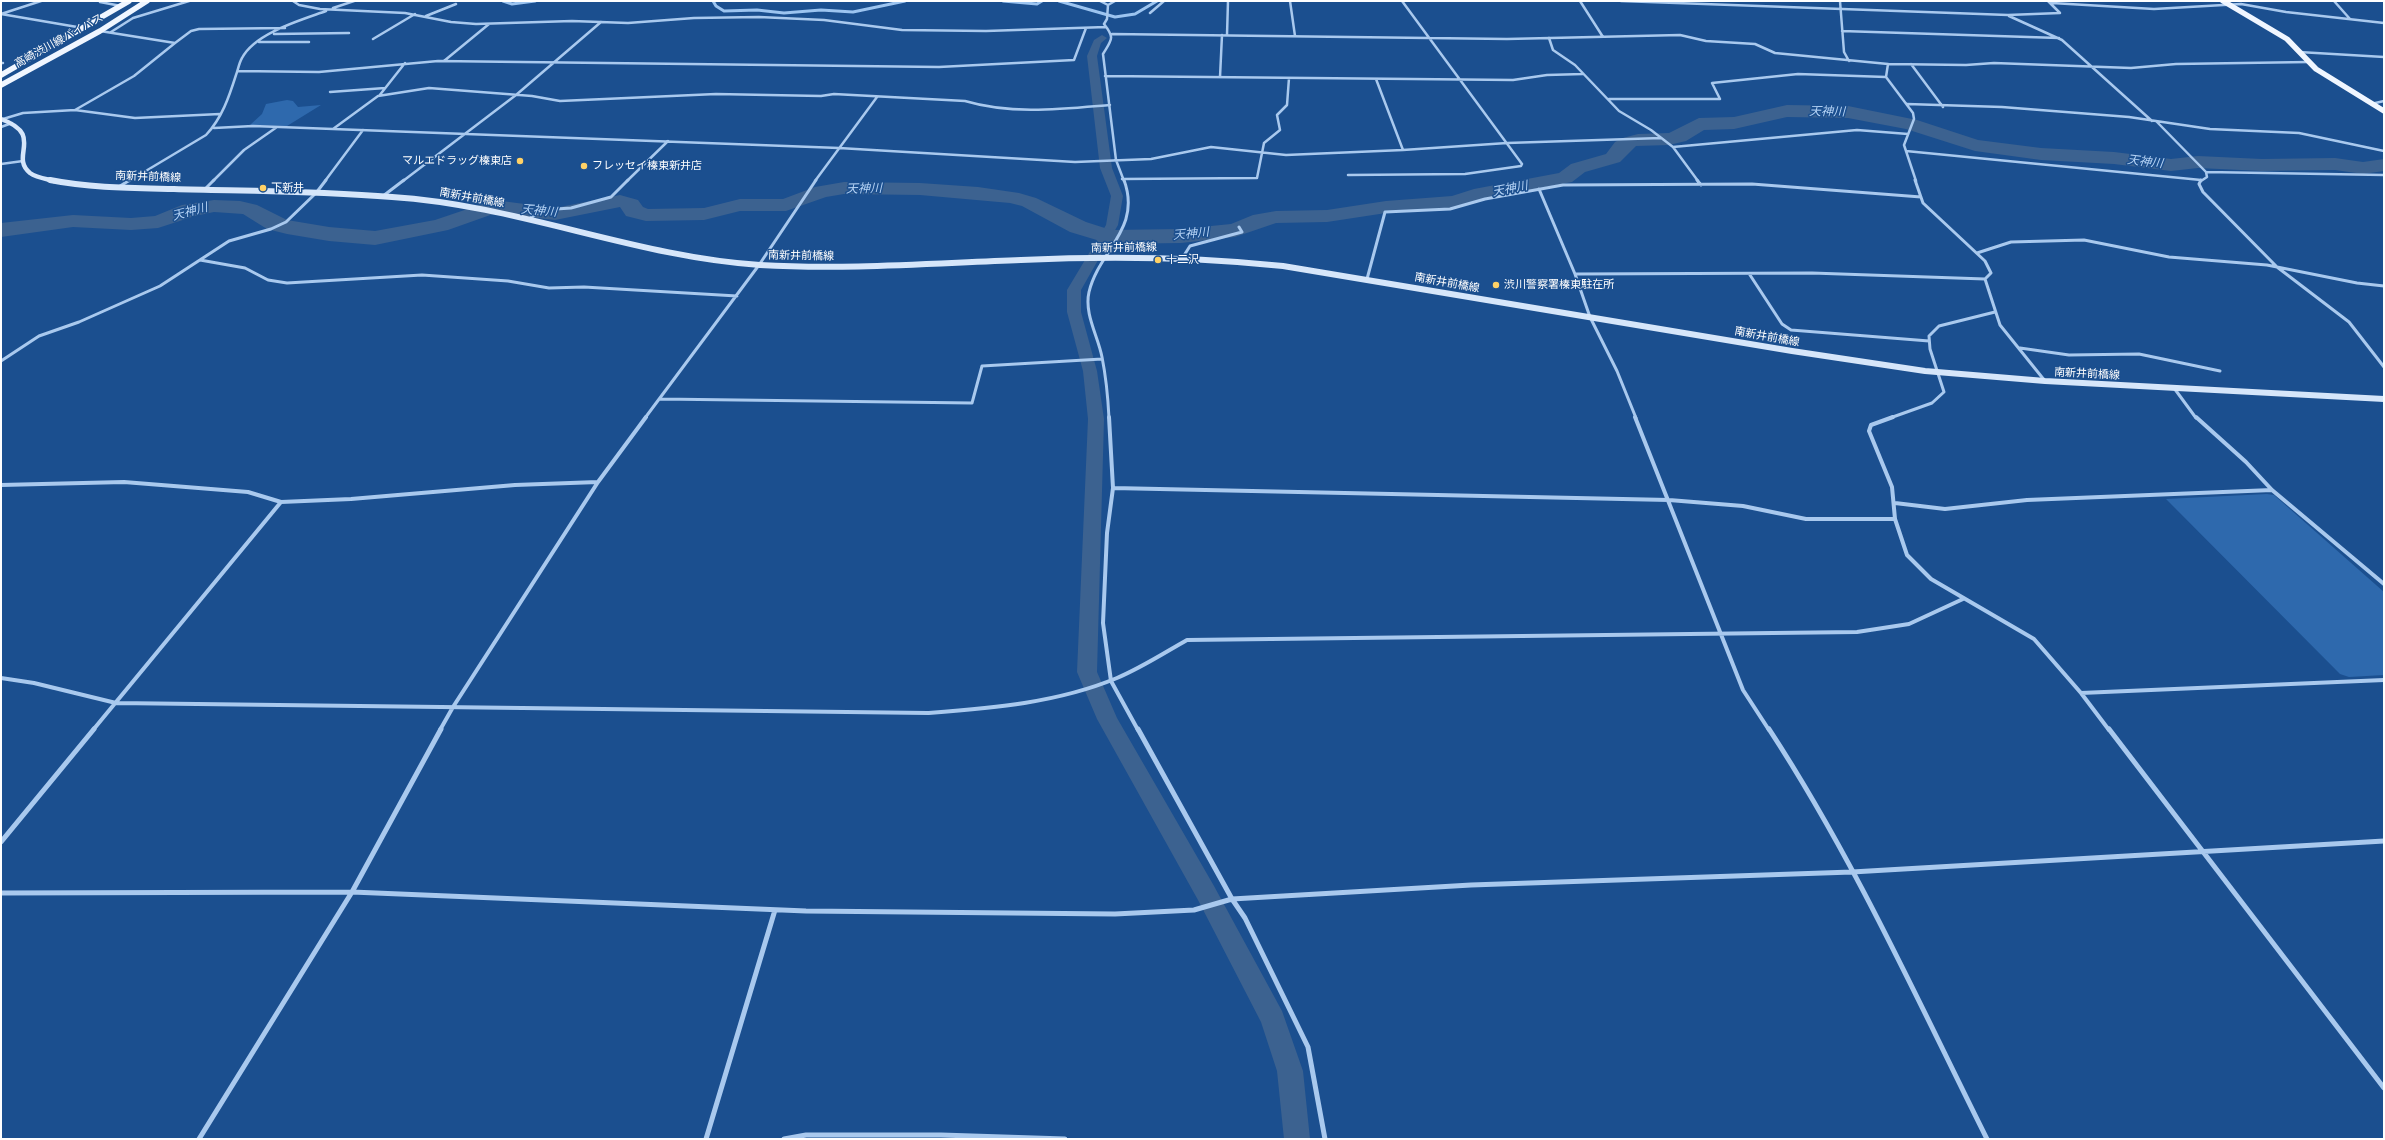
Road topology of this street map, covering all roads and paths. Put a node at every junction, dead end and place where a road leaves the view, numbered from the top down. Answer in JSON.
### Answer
{"nodes":[{"id":1,"x":41,"y":1,"type":"edge"},
{"id":2,"x":129,"y":1,"type":"edge"},
{"id":3,"x":147,"y":1,"type":"edge"},
{"id":4,"x":189,"y":1,"type":"edge"},
{"id":5,"x":293,"y":1,"type":"edge"},
{"id":6,"x":354,"y":1,"type":"edge"},
{"id":7,"x":1100,"y":1,"type":"edge"},
{"id":8,"x":1115,"y":1,"type":"edge"},
{"id":9,"x":1164,"y":1,"type":"edge"},
{"id":10,"x":1228,"y":1,"type":"edge"},
{"id":11,"x":1290,"y":1,"type":"edge"},
{"id":12,"x":1402,"y":1,"type":"edge"},
{"id":13,"x":1580,"y":1,"type":"edge"},
{"id":14,"x":1621,"y":1,"type":"edge"},
{"id":15,"x":1840,"y":1,"type":"edge"},
{"id":16,"x":2048,"y":1,"type":"edge"},
{"id":17,"x":2223,"y":1,"type":"edge"},
{"id":18,"x":2334,"y":1,"type":"edge"},
{"id":19,"x":100,"y":2,"type":"edge"},
{"id":20,"x":2052,"y":3,"type":"junction"},
{"id":21,"x":456,"y":4,"type":"dead end"},
{"id":22,"x":2229,"y":4,"type":"junction"},
{"id":23,"x":1108,"y":5,"type":"junction"},
{"id":24,"x":122,"y":6,"type":"junction"},
{"id":25,"x":1841,"y":8,"type":"junction"},
{"id":26,"x":329,"y":10,"type":"junction"},
{"id":27,"x":1150,"y":13,"type":"dead end"},
{"id":28,"x":1,"y":14,"type":"edge"},
{"id":29,"x":415,"y":14,"type":"junction"},
{"id":30,"x":2008,"y":15,"type":"junction"},
{"id":31,"x":425,"y":16,"type":"junction"},
{"id":32,"x":2350,"y":19,"type":"junction"},
{"id":33,"x":601,"y":22,"type":"junction"},
{"id":34,"x":2384,"y":23,"type":"edge"},
{"id":35,"x":489,"y":24,"type":"junction"},
{"id":36,"x":84,"y":28,"type":"junction"},
{"id":37,"x":285,"y":28,"type":"junction"},
{"id":38,"x":1086,"y":28,"type":"junction"},
{"id":39,"x":1106,"y":28,"type":"junction"},
{"id":40,"x":100,"y":31,"type":"junction"},
{"id":41,"x":1842,"y":31,"type":"junction"},
{"id":42,"x":110,"y":32,"type":"junction"},
{"id":43,"x":349,"y":33,"type":"dead end"},
{"id":44,"x":274,"y":34,"type":"junction"},
{"id":45,"x":1112,"y":34,"type":"junction"},
{"id":46,"x":1222,"y":35,"type":"junction"},
{"id":47,"x":1227,"y":35,"type":"junction"},
{"id":48,"x":1295,"y":36,"type":"junction"},
{"id":49,"x":1603,"y":37,"type":"junction"},
{"id":50,"x":1428,"y":38,"type":"junction"},
{"id":51,"x":1549,"y":38,"type":"junction"},
{"id":52,"x":2059,"y":38,"type":"junction"},
{"id":53,"x":373,"y":39,"type":"dead end"},
{"id":54,"x":259,"y":42,"type":"junction"},
{"id":55,"x":309,"y":42,"type":"dead end"},
{"id":56,"x":175,"y":43,"type":"junction"},
{"id":57,"x":2299,"y":52,"type":"junction"},
{"id":58,"x":2384,"y":57,"type":"edge"},
{"id":59,"x":444,"y":61,"type":"junction"},
{"id":60,"x":1849,"y":61,"type":"junction"},
{"id":61,"x":556,"y":62,"type":"junction"},
{"id":62,"x":2309,"y":62,"type":"junction"},
{"id":63,"x":405,"y":63,"type":"junction"},
{"id":64,"x":1888,"y":64,"type":"junction"},
{"id":65,"x":1911,"y":64,"type":"junction"},
{"id":66,"x":2090,"y":66,"type":"junction"},
{"id":67,"x":238,"y":71,"type":"junction"},
{"id":68,"x":1583,"y":74,"type":"junction"},
{"id":69,"x":1,"y":75,"type":"edge"},
{"id":70,"x":1105,"y":76,"type":"junction"},
{"id":71,"x":1220,"y":77,"type":"junction"},
{"id":72,"x":1886,"y":77,"type":"junction"},
{"id":73,"x":1289,"y":78,"type":"junction"},
{"id":74,"x":1376,"y":79,"type":"junction"},
{"id":75,"x":1460,"y":79,"type":"junction"},
{"id":76,"x":1,"y":85,"type":"edge"},
{"id":77,"x":385,"y":88,"type":"junction"},
{"id":78,"x":330,"y":92,"type":"dead end"},
{"id":79,"x":516,"y":95,"type":"junction"},
{"id":80,"x":378,"y":96,"type":"junction"},
{"id":81,"x":877,"y":97,"type":"junction"},
{"id":82,"x":1608,"y":100,"type":"junction"},
{"id":83,"x":2384,"y":101,"type":"edge"},
{"id":84,"x":1907,"y":104,"type":"junction"},
{"id":85,"x":2371,"y":104,"type":"junction"},
{"id":86,"x":1110,"y":105,"type":"junction"},
{"id":87,"x":1943,"y":107,"type":"junction"},
{"id":88,"x":75,"y":110,"type":"junction"},
{"id":89,"x":2384,"y":111,"type":"edge"},
{"id":90,"x":220,"y":114,"type":"junction"},
{"id":91,"x":2,"y":119,"type":"edge"},
{"id":92,"x":2152,"y":121,"type":"junction"},
{"id":93,"x":2157,"y":122,"type":"junction"},
{"id":94,"x":13,"y":123,"type":"junction"},
{"id":95,"x":1,"y":127,"type":"edge"},
{"id":96,"x":277,"y":127,"type":"junction"},
{"id":97,"x":214,"y":128,"type":"junction"},
{"id":98,"x":333,"y":128,"type":"junction"},
{"id":99,"x":363,"y":130,"type":"junction"},
{"id":100,"x":466,"y":134,"type":"junction"},
{"id":101,"x":1908,"y":134,"type":"junction"},
{"id":102,"x":1661,"y":138,"type":"junction"},
{"id":103,"x":668,"y":141,"type":"junction"},
{"id":104,"x":1507,"y":143,"type":"junction"},
{"id":105,"x":1673,"y":147,"type":"junction"},
{"id":106,"x":839,"y":148,"type":"junction"},
{"id":107,"x":1403,"y":150,"type":"junction"},
{"id":108,"x":1906,"y":151,"type":"junction"},
{"id":109,"x":2384,"y":151,"type":"edge"},
{"id":110,"x":1263,"y":152,"type":"junction"},
{"id":111,"x":23,"y":160,"type":"junction"},
{"id":112,"x":1116,"y":160,"type":"junction"},
{"id":113,"x":1,"y":164,"type":"edge"},
{"id":114,"x":2206,"y":172,"type":"junction"},
{"id":115,"x":1348,"y":175,"type":"dead end"},
{"id":116,"x":2384,"y":175,"type":"edge"},
{"id":117,"x":1122,"y":179,"type":"junction"},
{"id":118,"x":2201,"y":180,"type":"junction"},
{"id":119,"x":1701,"y":185,"type":"junction"},
{"id":120,"x":120,"y":186,"type":"junction"},
{"id":121,"x":205,"y":189,"type":"junction"},
{"id":122,"x":1539,"y":189,"type":"junction"},
{"id":123,"x":316,"y":193,"type":"junction"},
{"id":124,"x":383,"y":196,"type":"junction"},
{"id":125,"x":1921,"y":197,"type":"junction"},
{"id":126,"x":529,"y":219,"type":"junction"},
{"id":127,"x":1239,"y":226,"type":"dead end"},
{"id":128,"x":1977,"y":253,"type":"junction"},
{"id":129,"x":1183,"y":257,"type":"junction"},
{"id":130,"x":1104,"y":258,"type":"junction"},
{"id":131,"x":200,"y":260,"type":"junction"},
{"id":132,"x":759,"y":265,"type":"junction"},
{"id":133,"x":2277,"y":267,"type":"junction"},
{"id":134,"x":1574,"y":274,"type":"junction"},
{"id":135,"x":1750,"y":275,"type":"junction"},
{"id":136,"x":1367,"y":279,"type":"junction"},
{"id":137,"x":1985,"y":279,"type":"junction"},
{"id":138,"x":2384,"y":286,"type":"edge"},
{"id":139,"x":736,"y":296,"type":"junction"},
{"id":140,"x":1995,"y":312,"type":"junction"},
{"id":141,"x":1590,"y":317,"type":"junction"},
{"id":142,"x":1929,"y":341,"type":"junction"},
{"id":143,"x":2020,"y":348,"type":"junction"},
{"id":144,"x":1102,"y":359,"type":"junction"},
{"id":145,"x":1,"y":361,"type":"edge"},
{"id":146,"x":2384,"y":367,"type":"edge"},
{"id":147,"x":2220,"y":371,"type":"dead end"},
{"id":148,"x":1937,"y":372,"type":"junction"},
{"id":149,"x":2045,"y":381,"type":"junction"},
{"id":150,"x":2174,"y":388,"type":"junction"},
{"id":151,"x":660,"y":399,"type":"junction"},
{"id":152,"x":2384,"y":399,"type":"edge"},
{"id":153,"x":598,"y":482,"type":"junction"},
{"id":154,"x":1,"y":485,"type":"edge"},
{"id":155,"x":1113,"y":488,"type":"junction"},
{"id":156,"x":2272,"y":490,"type":"junction"},
{"id":157,"x":1669,"y":500,"type":"junction"},
{"id":158,"x":281,"y":502,"type":"junction"},
{"id":159,"x":1895,"y":503,"type":"junction"},
{"id":160,"x":1895,"y":520,"type":"junction"},
{"id":161,"x":2384,"y":584,"type":"edge"},
{"id":162,"x":1963,"y":599,"type":"junction"},
{"id":163,"x":1720,"y":633,"type":"junction"},
{"id":164,"x":1,"y":678,"type":"edge"},
{"id":165,"x":2384,"y":680,"type":"edge"},
{"id":166,"x":1111,"y":681,"type":"junction"},
{"id":167,"x":2081,"y":693,"type":"junction"},
{"id":168,"x":116,"y":703,"type":"junction"},
{"id":169,"x":454,"y":707,"type":"junction"},
{"id":170,"x":1,"y":842,"type":"edge"},
{"id":171,"x":2384,"y":842,"type":"edge"},
{"id":172,"x":2203,"y":852,"type":"junction"},
{"id":173,"x":1852,"y":872,"type":"junction"},
{"id":174,"x":352,"y":892,"type":"junction"},
{"id":175,"x":1,"y":893,"type":"edge"},
{"id":176,"x":1232,"y":899,"type":"junction"},
{"id":177,"x":775,"y":910,"type":"junction"},
{"id":178,"x":2384,"y":1088,"type":"edge"},
{"id":179,"x":199,"y":1139,"type":"edge"},
{"id":180,"x":706,"y":1139,"type":"edge"},
{"id":181,"x":784,"y":1139,"type":"edge"},
{"id":182,"x":1065,"y":1139,"type":"edge"},
{"id":183,"x":1325,"y":1139,"type":"edge"},
{"id":184,"x":1987,"y":1139,"type":"edge"}],
"edges":[{"from":1,"to":28,"type":"street"},
{"from":2,"to":24,"type":"main road","name":"高崎渋川線バイパス"},
{"from":3,"to":40,"type":"main road","name":"高崎渋川線バイパス"},
{"from":4,"to":42,"type":"street"},
{"from":5,"to":26,"type":"street"},
{"from":6,"to":26,"type":"street"},
{"from":7,"to":23,"type":"street"},
{"from":8,"to":23,"type":"street"},
{"from":9,"to":27,"type":"street"},
{"from":10,"to":47,"type":"street"},
{"from":11,"to":48,"type":"street"},
{"from":12,"to":50,"type":"street"},
{"from":13,"to":49,"type":"street"},
{"from":14,"to":25,"type":"street"},
{"from":15,"to":25,"type":"street"},
{"from":16,"to":20,"type":"street"},
{"from":17,"to":22,"type":"main road"},
{"from":18,"to":32,"type":"street"},
{"from":19,"to":24,"type":"street"},
{"from":20,"to":22,"type":"street"},
{"from":20,"to":30,"type":"street"},
{"from":21,"to":31,"type":"street"},
{"from":22,"to":32,"type":"street"},
{"from":22,"to":57,"type":"main road"},
{"from":23,"to":39,"type":"street"},
{"from":24,"to":36,"type":"main road","name":"高崎渋川線バイパス"},
{"from":25,"to":30,"type":"street"},
{"from":25,"to":41,"type":"street"},
{"from":26,"to":29,"type":"street"},
{"from":26,"to":37,"type":"street"},
{"from":28,"to":36,"type":"street"},
{"from":29,"to":31,"type":"street"},
{"from":29,"to":53,"type":"street"},
{"from":30,"to":52,"type":"street"},
{"from":31,"to":35,"type":"street"},
{"from":32,"to":34,"type":"street"},
{"from":33,"to":35,"type":"street"},
{"from":33,"to":38,"type":"street"},
{"from":33,"to":61,"type":"street"},
{"from":35,"to":59,"type":"street"},
{"from":36,"to":69,"type":"main road","name":"高崎渋川線バイパス"},
{"from":37,"to":44,"type":"street"},
{"from":37,"to":56,"type":"street"},
{"from":38,"to":39,"type":"street"},
{"from":38,"to":61,"type":"street"},
{"from":39,"to":45,"type":"street"},
{"from":40,"to":42,"type":"street"},
{"from":40,"to":76,"type":"main road","name":"高崎渋川線バイパス"},
{"from":41,"to":52,"type":"street"},
{"from":41,"to":60,"type":"street"},
{"from":42,"to":56,"type":"street"},
{"from":43,"to":44,"type":"street"},
{"from":44,"to":54,"type":"street"},
{"from":45,"to":46,"type":"street"},
{"from":45,"to":70,"type":"street"},
{"from":46,"to":47,"type":"street"},
{"from":46,"to":71,"type":"street"},
{"from":47,"to":48,"type":"street"},
{"from":48,"to":50,"type":"street"},
{"from":49,"to":51,"type":"street"},
{"from":49,"to":60,"type":"street"},
{"from":50,"to":51,"type":"street"},
{"from":50,"to":75,"type":"street"},
{"from":51,"to":68,"type":"street"},
{"from":52,"to":66,"type":"street"},
{"from":54,"to":55,"type":"street"},
{"from":54,"to":67,"type":"street"},
{"from":56,"to":88,"type":"street"},
{"from":57,"to":58,"type":"street"},
{"from":57,"to":62,"type":"main road"},
{"from":59,"to":61,"type":"street"},
{"from":59,"to":63,"type":"street"},
{"from":60,"to":64,"type":"street"},
{"from":61,"to":79,"type":"street"},
{"from":62,"to":66,"type":"street"},
{"from":62,"to":85,"type":"main road"},
{"from":63,"to":67,"type":"street"},
{"from":63,"to":77,"type":"street"},
{"from":64,"to":65,"type":"street"},
{"from":64,"to":72,"type":"street"},
{"from":65,"to":66,"type":"street"},
{"from":65,"to":87,"type":"street"},
{"from":66,"to":92,"type":"street"},
{"from":67,"to":90,"type":"street"},
{"from":68,"to":75,"type":"street"},
{"from":68,"to":82,"type":"street"},
{"from":70,"to":71,"type":"street"},
{"from":70,"to":86,"type":"street"},
{"from":71,"to":73,"type":"street"},
{"from":72,"to":82,"type":"street"},
{"from":72,"to":84,"type":"street"},
{"from":73,"to":74,"type":"street"},
{"from":73,"to":110,"type":"street"},
{"from":74,"to":75,"type":"street"},
{"from":74,"to":107,"type":"street"},
{"from":75,"to":104,"type":"street"},
{"from":77,"to":78,"type":"street"},
{"from":77,"to":80,"type":"street"},
{"from":79,"to":80,"type":"street"},
{"from":79,"to":81,"type":"street"},
{"from":79,"to":100,"type":"street"},
{"from":80,"to":98,"type":"street"},
{"from":81,"to":86,"type":"street"},
{"from":81,"to":106,"type":"street"},
{"from":82,"to":102,"type":"street"},
{"from":83,"to":85,"type":"street"},
{"from":84,"to":87,"type":"street"},
{"from":84,"to":101,"type":"street"},
{"from":85,"to":89,"type":"main road"},
{"from":86,"to":112,"type":"street"},
{"from":87,"to":92,"type":"street"},
{"from":88,"to":90,"type":"street"},
{"from":88,"to":91,"type":"street"},
{"from":90,"to":97,"type":"street"},
{"from":91,"to":94,"type":"main road"},
{"from":92,"to":93,"type":"street"},
{"from":93,"to":109,"type":"street"},
{"from":93,"to":114,"type":"street"},
{"from":94,"to":95,"type":"street"},
{"from":94,"to":111,"type":"main road"},
{"from":96,"to":97,"type":"street"},
{"from":96,"to":98,"type":"street"},
{"from":96,"to":121,"type":"street"},
{"from":97,"to":120,"type":"street"},
{"from":98,"to":99,"type":"street"},
{"from":99,"to":100,"type":"street"},
{"from":99,"to":123,"type":"street"},
{"from":100,"to":103,"type":"street"},
{"from":100,"to":124,"type":"street"},
{"from":101,"to":105,"type":"street"},
{"from":101,"to":108,"type":"street"},
{"from":102,"to":104,"type":"street"},
{"from":102,"to":105,"type":"street"},
{"from":103,"to":106,"type":"street"},
{"from":103,"to":126,"type":"street"},
{"from":104,"to":107,"type":"street"},
{"from":104,"to":115,"type":"street"},
{"from":105,"to":119,"type":"street"},
{"from":106,"to":112,"type":"street"},
{"from":106,"to":132,"type":"street"},
{"from":107,"to":110,"type":"street"},
{"from":108,"to":118,"type":"street"},
{"from":108,"to":125,"type":"street"},
{"from":110,"to":112,"type":"street"},
{"from":110,"to":117,"type":"street"},
{"from":111,"to":113,"type":"street"},
{"from":111,"to":120,"type":"main road","name":"南新井前橋線"},
{"from":112,"to":117,"type":"street"},
{"from":114,"to":116,"type":"street"},
{"from":114,"to":118,"type":"street"},
{"from":117,"to":130,"type":"street"},
{"from":118,"to":133,"type":"street"},
{"from":119,"to":122,"type":"street"},
{"from":119,"to":125,"type":"street"},
{"from":120,"to":121,"type":"main road","name":"南新井前橋線"},
{"from":121,"to":123,"type":"main road","name":"南新井前橋線"},
{"from":122,"to":134,"type":"street"},
{"from":122,"to":136,"type":"street"},
{"from":123,"to":124,"type":"main road","name":"南新井前橋線"},
{"from":123,"to":131,"type":"street"},
{"from":124,"to":126,"type":"main road","name":"南新井前橋線"},
{"from":125,"to":128,"type":"street"},
{"from":126,"to":132,"type":"main road","name":"南新井前橋線"},
{"from":127,"to":129,"type":"street"},
{"from":128,"to":133,"type":"street"},
{"from":128,"to":137,"type":"street"},
{"from":129,"to":130,"type":"main road","name":"南新井前橋線"},
{"from":129,"to":136,"type":"main road","name":"南新井前橋線"},
{"from":130,"to":132,"type":"main road","name":"南新井前橋線"},
{"from":130,"to":144,"type":"street"},
{"from":131,"to":139,"type":"street"},
{"from":131,"to":145,"type":"street"},
{"from":132,"to":139,"type":"street"},
{"from":133,"to":138,"type":"street"},
{"from":133,"to":146,"type":"street"},
{"from":134,"to":135,"type":"street"},
{"from":134,"to":141,"type":"street"},
{"from":135,"to":137,"type":"street"},
{"from":135,"to":142,"type":"street"},
{"from":136,"to":141,"type":"main road","name":"南新井前橋線"},
{"from":137,"to":140,"type":"street"},
{"from":139,"to":151,"type":"street"},
{"from":140,"to":142,"type":"street"},
{"from":140,"to":143,"type":"street"},
{"from":141,"to":148,"type":"main road","name":"南新井前橋線"},
{"from":141,"to":157,"type":"street"},
{"from":142,"to":148,"type":"street"},
{"from":143,"to":147,"type":"street"},
{"from":143,"to":149,"type":"street"},
{"from":144,"to":151,"type":"street"},
{"from":144,"to":155,"type":"street"},
{"from":148,"to":149,"type":"main road","name":"南新井前橋線"},
{"from":148,"to":159,"type":"street"},
{"from":149,"to":150,"type":"main road","name":"南新井前橋線"},
{"from":150,"to":152,"type":"main road","name":"南新井前橋線"},
{"from":150,"to":156,"type":"street"},
{"from":151,"to":153,"type":"street"},
{"from":153,"to":158,"type":"street"},
{"from":153,"to":169,"type":"street"},
{"from":154,"to":158,"type":"street"},
{"from":155,"to":157,"type":"street"},
{"from":155,"to":166,"type":"street"},
{"from":156,"to":159,"type":"street"},
{"from":156,"to":161,"type":"street"},
{"from":157,"to":160,"type":"street"},
{"from":157,"to":163,"type":"street"},
{"from":158,"to":168,"type":"street"},
{"from":159,"to":160,"type":"street"},
{"from":160,"to":162,"type":"street"},
{"from":162,"to":163,"type":"street"},
{"from":162,"to":167,"type":"street"},
{"from":163,"to":166,"type":"street"},
{"from":163,"to":173,"type":"street"},
{"from":164,"to":168,"type":"street"},
{"from":165,"to":167,"type":"street"},
{"from":166,"to":169,"type":"street"},
{"from":166,"to":176,"type":"street"},
{"from":167,"to":172,"type":"street"},
{"from":168,"to":169,"type":"street"},
{"from":168,"to":170,"type":"street"},
{"from":169,"to":174,"type":"street"},
{"from":171,"to":172,"type":"street"},
{"from":172,"to":173,"type":"street"},
{"from":172,"to":178,"type":"street"},
{"from":173,"to":176,"type":"street"},
{"from":173,"to":184,"type":"street"},
{"from":174,"to":175,"type":"street"},
{"from":174,"to":177,"type":"street"},
{"from":174,"to":179,"type":"street"},
{"from":176,"to":177,"type":"street"},
{"from":176,"to":183,"type":"street"},
{"from":177,"to":180,"type":"street"},
{"from":181,"to":182,"type":"street"}]}
